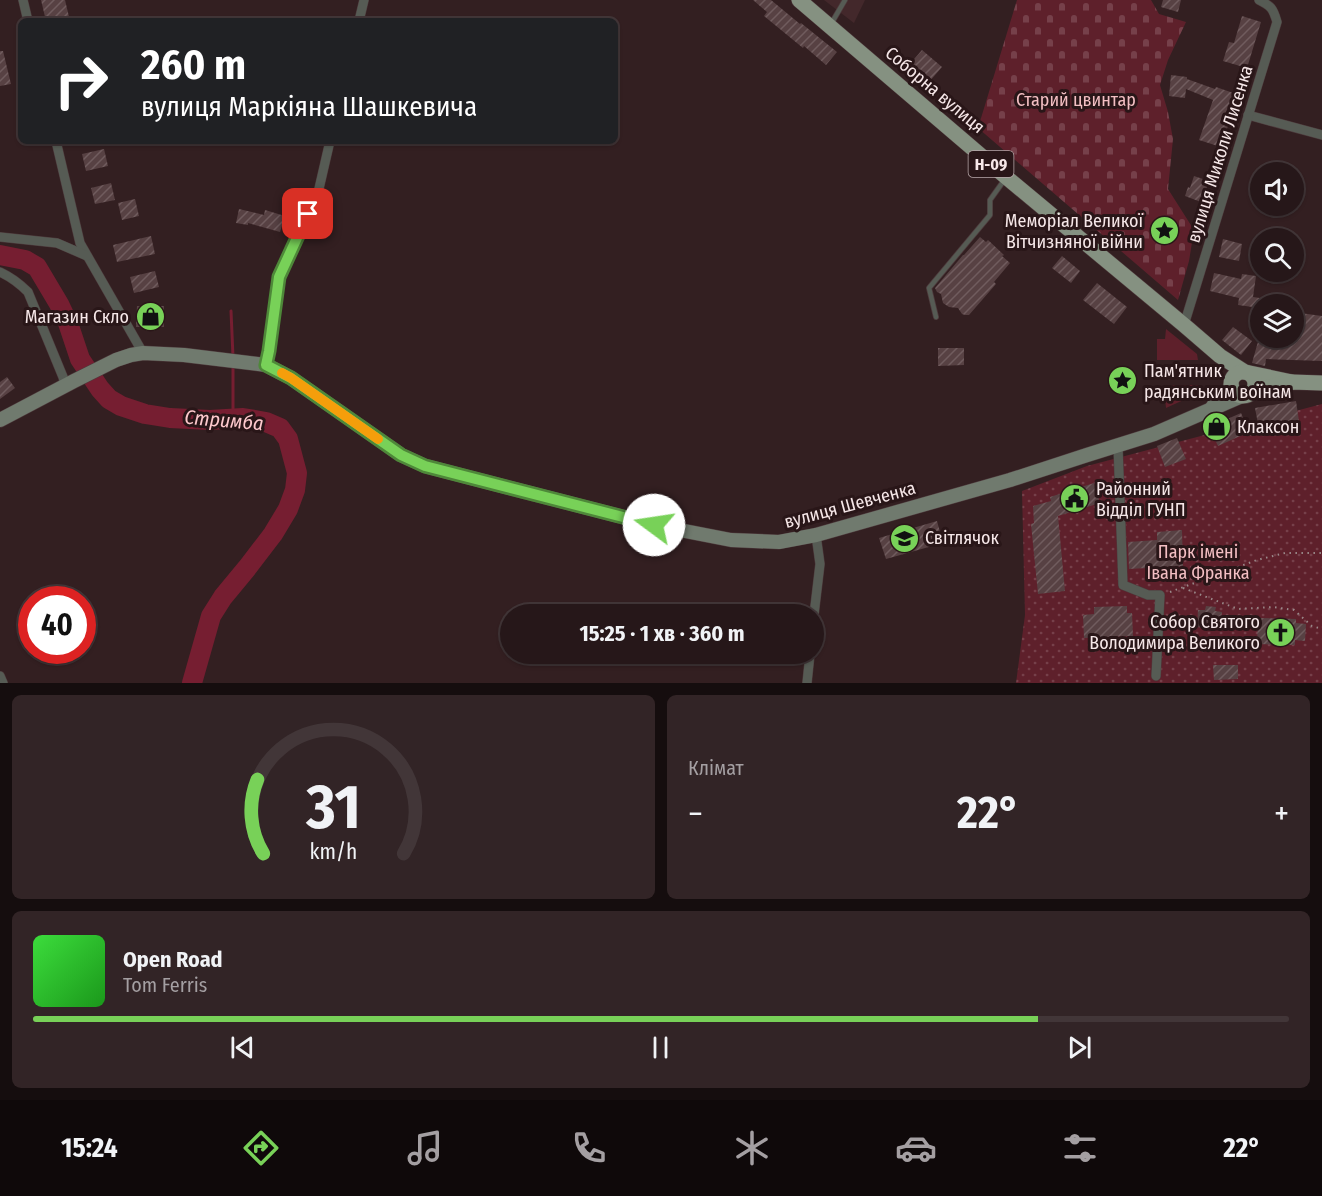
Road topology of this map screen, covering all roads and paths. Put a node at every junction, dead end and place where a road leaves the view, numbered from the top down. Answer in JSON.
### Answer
{"nodes":[{"id":1,"x":23,"y":0,"type":"edge"},
{"id":2,"x":364,"y":0,"type":"edge"},
{"id":3,"x":799,"y":0,"type":"edge"},
{"id":4,"x":845,"y":0,"type":"edge"},
{"id":5,"x":1258,"y":0,"type":"edge"},
{"id":6,"x":27,"y":18,"type":"edge"},
{"id":7,"x":360,"y":18,"type":"edge"},
{"id":8,"x":830,"y":26,"type":"junction"},
{"id":9,"x":1248,"y":115,"type":"junction"},
{"id":10,"x":1322,"y":135,"type":"edge"},
{"id":11,"x":57,"y":144,"type":"edge"},
{"id":12,"x":329,"y":144,"type":"edge"},
{"id":13,"x":1006,"y":177,"type":"junction"},
{"id":14,"x":0,"y":237,"type":"edge"},
{"id":15,"x":87,"y":256,"type":"junction"},
{"id":16,"x":0,"y":272,"type":"edge"},
{"id":17,"x":936,"y":317,"type":"dead end"},
{"id":18,"x":1184,"y":325,"type":"junction"},
{"id":19,"x":143,"y":353,"type":"junction"},
{"id":20,"x":266,"y":365,"type":"junction"},
{"id":21,"x":1292,"y":382,"type":"junction"},
{"id":22,"x":69,"y":383,"type":"junction"},
{"id":23,"x":1322,"y":383,"type":"edge"},
{"id":24,"x":1241,"y":385,"type":"junction"},
{"id":25,"x":0,"y":420,"type":"edge"},
{"id":26,"x":1118,"y":446,"type":"junction"},
{"id":27,"x":816,"y":535,"type":"junction"},
{"id":28,"x":1322,"y":553,"type":"edge"},
{"id":29,"x":1183,"y":588,"type":"junction"},
{"id":30,"x":1160,"y":596,"type":"junction"},
{"id":31,"x":815,"y":604,"type":"edge"},
{"id":32,"x":1322,"y":629,"type":"edge"},
{"id":33,"x":809,"y":664,"type":"edge"},
{"id":34,"x":0,"y":676,"type":"edge"},
{"id":35,"x":1156,"y":676,"type":"dead end"},
{"id":36,"x":3,"y":683,"type":"edge"},
{"id":37,"x":807,"y":683,"type":"edge"}],
"edges":[{"from":1,"to":6,"type":"street"},
{"from":2,"to":7,"type":"street"},
{"from":3,"to":8,"type":"main road","name":"Соборна вулиця","number":"Н-09"},
{"from":4,"to":8,"type":"lane"},
{"from":5,"to":9,"type":"street","name":"вулиця Миколи Лисенка"},
{"from":8,"to":13,"type":"main road","name":"Соборна вулиця","number":"Н-09"},
{"from":9,"to":10,"type":"street"},
{"from":9,"to":18,"type":"street","name":"вулиця Миколи Лисенка"},
{"from":11,"to":15,"type":"street"},
{"from":12,"to":20,"type":"street"},
{"from":13,"to":17,"type":"lane"},
{"from":13,"to":18,"type":"main road","name":"Соборна вулиця","number":"Н-09"},
{"from":14,"to":15,"type":"street"},
{"from":15,"to":19,"type":"street"},
{"from":16,"to":22,"type":"street"},
{"from":18,"to":24,"type":"main road","number":"Н-09"},
{"from":19,"to":20,"type":"street","name":"вулиця Шевченка"},
{"from":19,"to":22,"type":"street","name":"вулиця Шевченка"},
{"from":20,"to":27,"type":"street","name":"вулиця Шевченка"},
{"from":21,"to":23,"type":"main road"},
{"from":21,"to":24,"type":"main road"},
{"from":21,"to":24,"type":"main road"},
{"from":22,"to":25,"type":"street","name":"вулиця Шевченка"},
{"from":24,"to":26,"type":"street","name":"вулиця Шевченка"},
{"from":26,"to":27,"type":"street","name":"вулиця Шевченка"},
{"from":26,"to":30,"type":"street"},
{"from":27,"to":31,"type":"street"},
{"from":28,"to":29,"type":"path"},
{"from":29,"to":30,"type":"path"},
{"from":29,"to":32,"type":"path"},
{"from":30,"to":35,"type":"street"},
{"from":33,"to":37,"type":"street"},
{"from":34,"to":36,"type":"street"}]}
